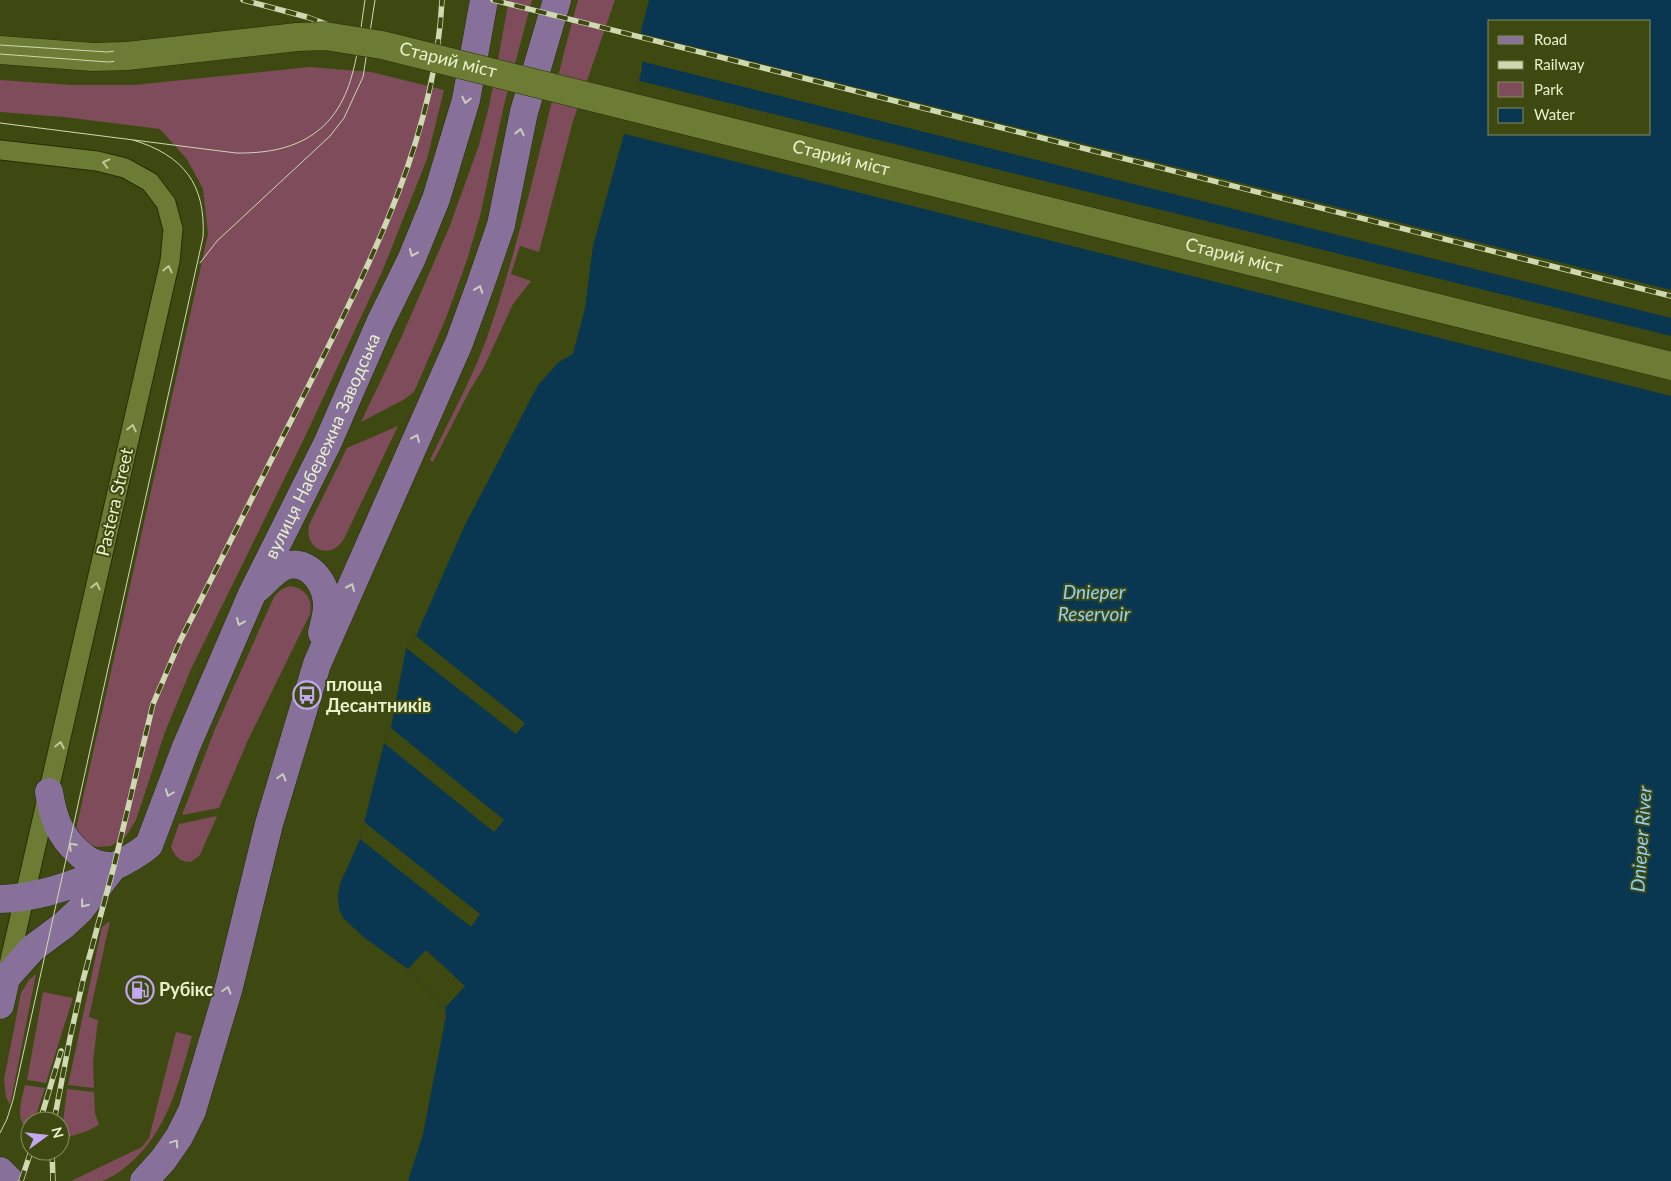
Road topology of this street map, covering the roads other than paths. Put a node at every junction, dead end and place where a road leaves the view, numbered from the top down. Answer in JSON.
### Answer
{"nodes":[{"id":1,"x":484,"y":0,"type":"edge"},
{"id":2,"x":557,"y":0,"type":"edge"},
{"id":3,"x":0,"y":50,"type":"edge"},
{"id":4,"x":0,"y":150,"type":"edge"},
{"id":5,"x":1671,"y":366,"type":"edge"},
{"id":6,"x":252,"y":594,"type":"junction"},
{"id":7,"x":317,"y":664,"type":"junction"},
{"id":8,"x":50,"y":792,"type":"junction"},
{"id":9,"x":114,"y":866,"type":"junction"},
{"id":10,"x":12,"y":898,"type":"edge"},
{"id":11,"x":6,"y":978,"type":"junction"},
{"id":12,"x":0,"y":1005,"type":"edge"},
{"id":13,"x":0,"y":1171,"type":"edge"},
{"id":14,"x":10,"y":1181,"type":"edge"},
{"id":15,"x":144,"y":1181,"type":"edge"}],
"edges":[{"from":1,"to":6,"type":"main road","name":"вулиця Набережна Заводська","one_way":true},
{"from":7,"to":2,"type":"main road","one_way":true},
{"from":3,"to":5,"type":"main road","name":"Старий міст","bridge":true},
{"from":8,"to":4,"type":"street","name":"Pastera Street","one_way":true},
{"from":6,"to":7,"type":"main road"},
{"from":6,"to":9,"type":"main road","name":"вулиця Набережна Заводська","one_way":true},
{"from":15,"to":7,"type":"main road","one_way":true},
{"from":9,"to":8,"type":"main road","one_way":true},
{"from":8,"to":10,"type":"street","name":"Pastera Street"},
{"from":9,"to":10,"type":"main road","name":"вулиця Набережна Заводська"},
{"from":9,"to":11,"type":"main road","one_way":true},
{"from":10,"to":11,"type":"street","name":"Pastera Street"},
{"from":11,"to":12,"type":"main road"},
{"from":13,"to":14,"type":"main road"}]}
